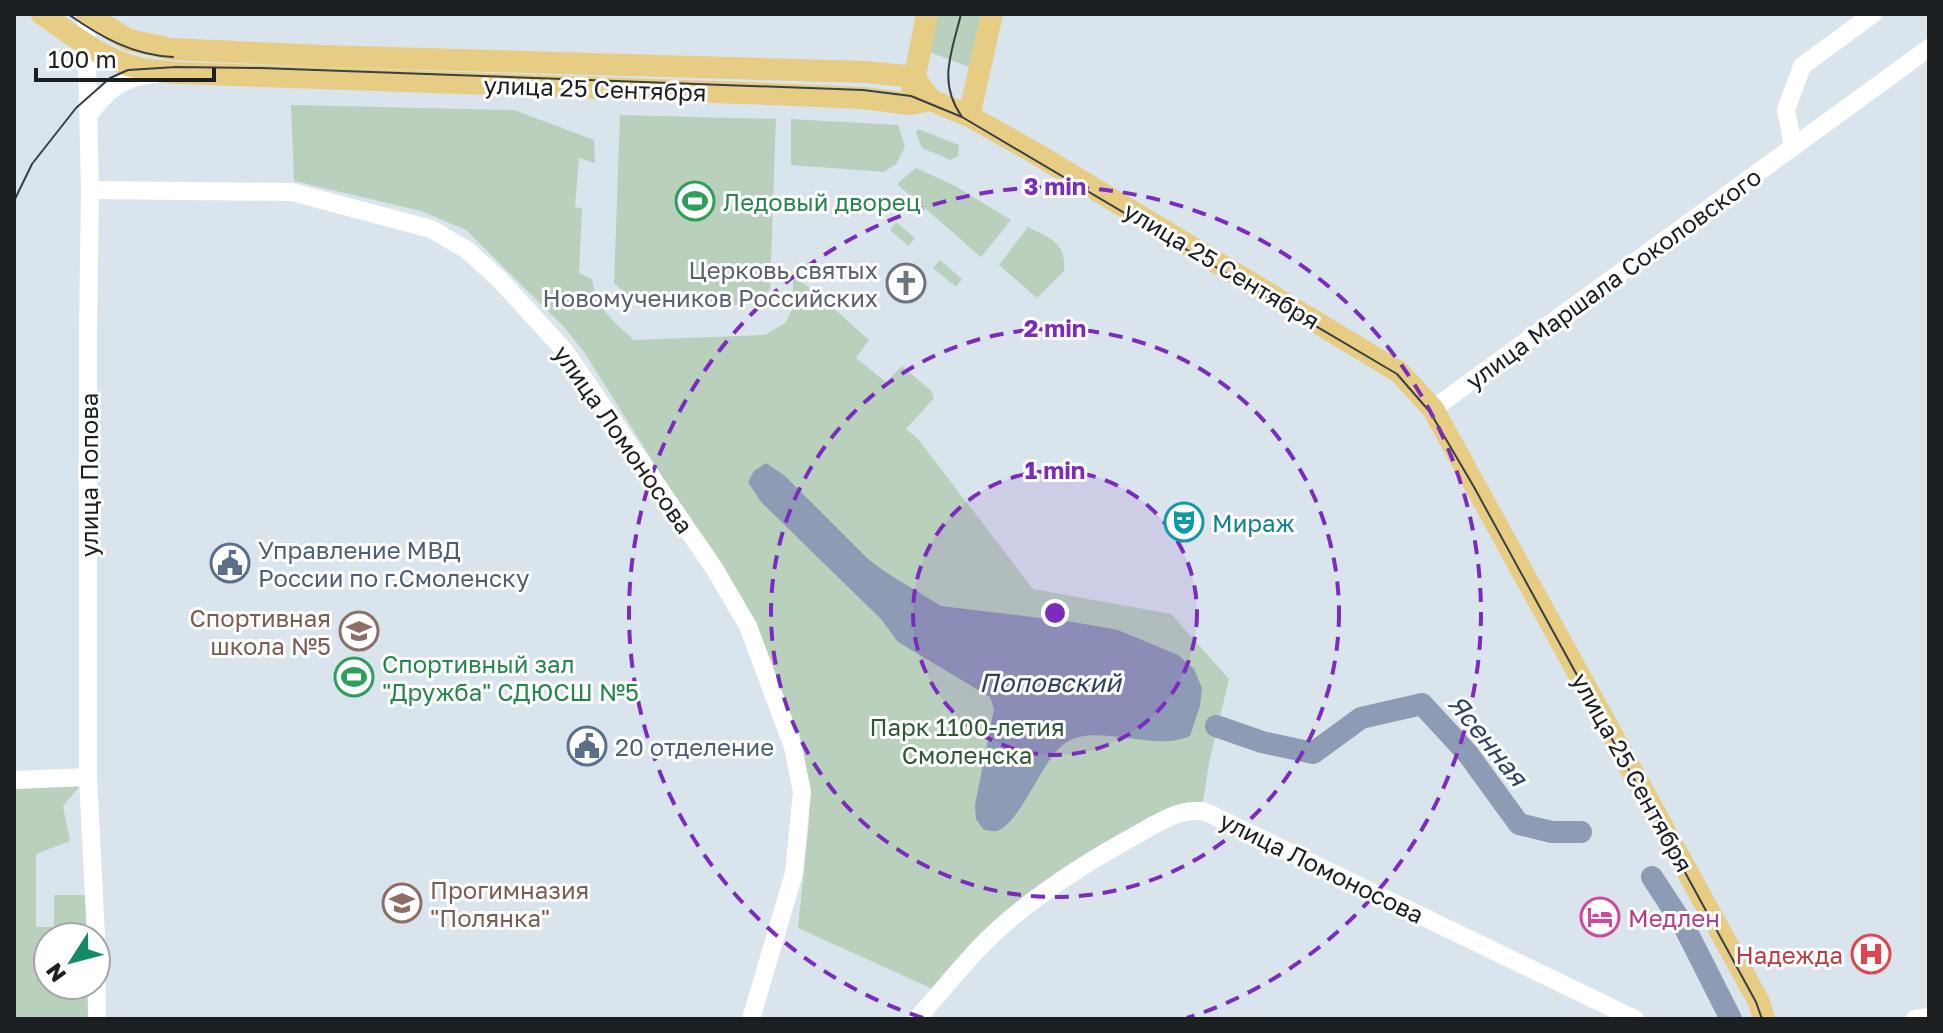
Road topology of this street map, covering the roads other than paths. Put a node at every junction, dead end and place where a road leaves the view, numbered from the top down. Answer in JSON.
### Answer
{"nodes":[{"id":1,"x":42,"y":14,"type":"edge"},
{"id":2,"x":86,"y":14,"type":"edge"},
{"id":3,"x":927,"y":14,"type":"edge"},
{"id":4,"x":992,"y":14,"type":"edge"},
{"id":5,"x":1873,"y":14,"type":"edge"},
{"id":6,"x":87,"y":45,"type":"junction"},
{"id":7,"x":1929,"y":48,"type":"edge"},
{"id":8,"x":178,"y":73,"type":"junction"},
{"id":9,"x":914,"y":77,"type":"junction"},
{"id":10,"x":920,"y":102,"type":"junction"},
{"id":11,"x":89,"y":115,"type":"junction"},
{"id":12,"x":969,"y":116,"type":"junction"},
{"id":13,"x":1793,"y":146,"type":"junction"},
{"id":14,"x":90,"y":190,"type":"junction"},
{"id":15,"x":1433,"y":409,"type":"junction"},
{"id":16,"x":88,"y":777,"type":"junction"},
{"id":17,"x":14,"y":780,"type":"edge"},
{"id":18,"x":95,"y":921,"type":"edge"},
{"id":19,"x":1762,"y":1010,"type":"edge"},
{"id":20,"x":1929,"y":1017,"type":"edge"},
{"id":21,"x":751,"y":1019,"type":"edge"},
{"id":22,"x":917,"y":1019,"type":"edge"},
{"id":23,"x":1635,"y":1019,"type":"edge"},
{"id":24,"x":1915,"y":1019,"type":"edge"}],
"edges":[{"from":1,"to":6,"type":"main road","name":"улица 25 Сентября"},
{"from":2,"to":6,"type":"street","name":"улица Попова"},
{"from":2,"to":9,"type":"main road"},
{"from":3,"to":9,"type":"main road"},
{"from":4,"to":12,"type":"main road"},
{"from":5,"to":13,"type":"street"},
{"from":6,"to":8,"type":"main road","name":"улица 25 Сентября"},
{"from":6,"to":11,"type":"street","name":"улица Попова"},
{"from":7,"to":13,"type":"street","name":"улица Маршала Соколовского"},
{"from":8,"to":10,"type":"main road","name":"улица 25 Сентября"},
{"from":8,"to":11,"type":"street"},
{"from":9,"to":10,"type":"main road"},
{"from":10,"to":12,"type":"main road","name":"улица 25 Сентября"},
{"from":11,"to":14,"type":"street","name":"улица Попова"},
{"from":12,"to":15,"type":"main road","name":"улица 25 Сентября"},
{"from":13,"to":15,"type":"street","name":"улица Маршала Соколовского"},
{"from":14,"to":16,"type":"street","name":"улица Попова"},
{"from":14,"to":21,"type":"street","name":"улица Ломоносова"},
{"from":15,"to":19,"type":"main road","name":"улица 25 Сентября"},
{"from":16,"to":17,"type":"street"},
{"from":16,"to":18,"type":"street","name":"улица Попова"},
{"from":20,"to":24,"type":"street"},
{"from":22,"to":23,"type":"street","name":"улица Ломоносова"}]}
